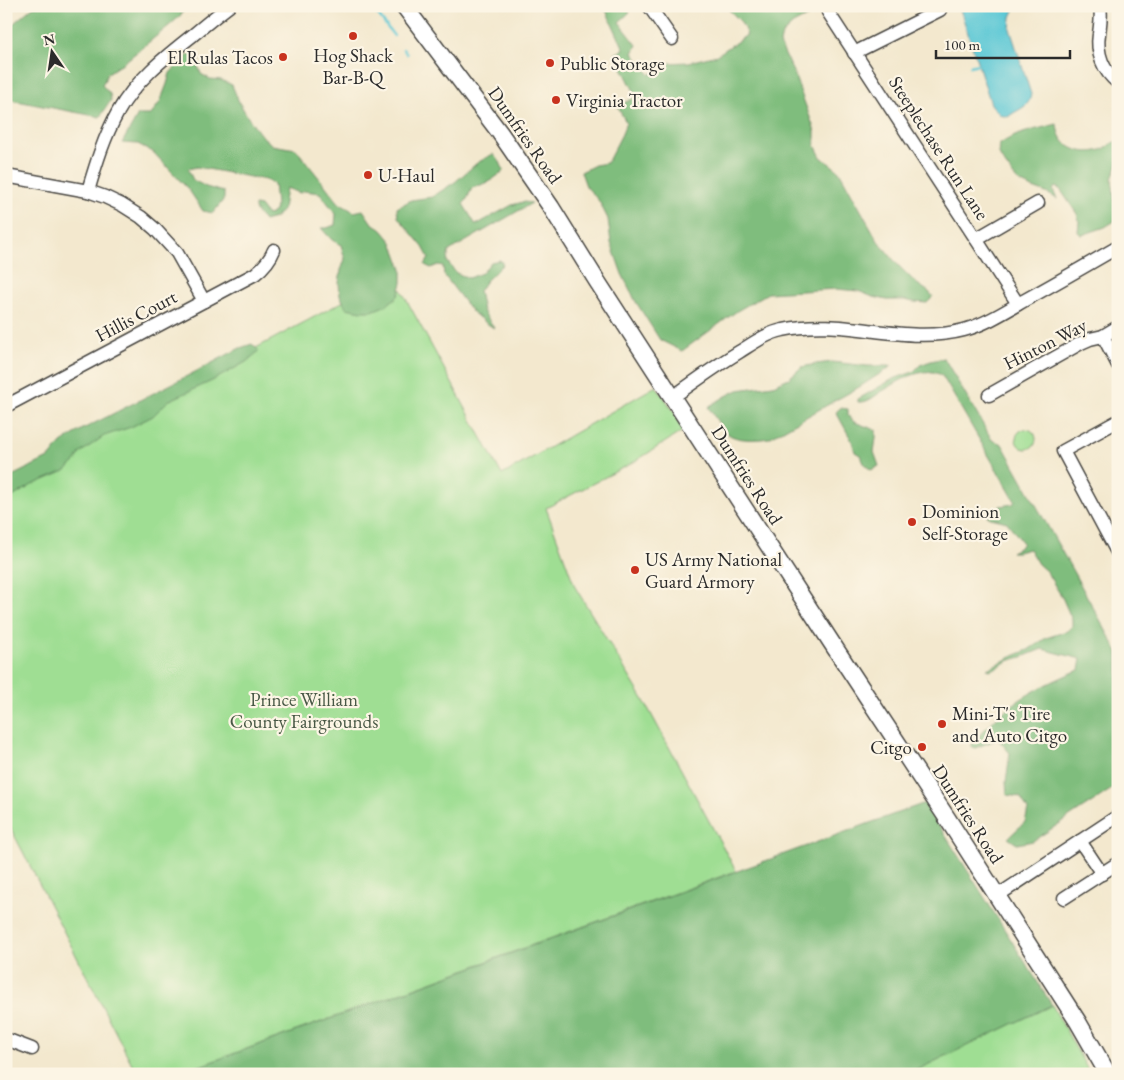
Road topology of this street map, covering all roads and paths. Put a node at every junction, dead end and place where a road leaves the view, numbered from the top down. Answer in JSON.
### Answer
{"nodes":[{"id":1,"x":229,"y":6,"type":"edge"},
{"id":2,"x":404,"y":6,"type":"edge"},
{"id":3,"x":649,"y":6,"type":"edge"},
{"id":4,"x":1100,"y":6,"type":"edge"},
{"id":5,"x":940,"y":10,"type":"dead end"},
{"id":6,"x":828,"y":12,"type":"dead end"},
{"id":7,"x":672,"y":39,"type":"dead end"},
{"id":8,"x":854,"y":53,"type":"junction"},
{"id":9,"x":1118,"y":83,"type":"edge"},
{"id":10,"x":6,"y":176,"type":"edge"},
{"id":11,"x":88,"y":191,"type":"junction"},
{"id":12,"x":1038,"y":203,"type":"dead end"},
{"id":13,"x":976,"y":239,"type":"junction"},
{"id":14,"x":1118,"y":247,"type":"edge"},
{"id":15,"x":274,"y":250,"type":"dead end"},
{"id":16,"x":204,"y":301,"type":"junction"},
{"id":17,"x":1018,"y":304,"type":"junction"},
{"id":18,"x":1118,"y":327,"type":"edge"},
{"id":19,"x":1103,"y":336,"type":"junction"},
{"id":20,"x":1118,"y":364,"type":"edge"},
{"id":21,"x":989,"y":395,"type":"dead end"},
{"id":22,"x":673,"y":397,"type":"junction"},
{"id":23,"x":6,"y":406,"type":"edge"},
{"id":24,"x":1118,"y":421,"type":"edge"},
{"id":25,"x":1118,"y":554,"type":"edge"},
{"id":26,"x":1118,"y":816,"type":"edge"},
{"id":27,"x":1080,"y":841,"type":"junction"},
{"id":28,"x":1118,"y":863,"type":"edge"},
{"id":29,"x":1102,"y":874,"type":"junction"},
{"id":30,"x":997,"y":896,"type":"junction"},
{"id":31,"x":1064,"y":898,"type":"dead end"},
{"id":32,"x":6,"y":1039,"type":"edge"},
{"id":33,"x":32,"y":1048,"type":"dead end"},
{"id":34,"x":1108,"y":1074,"type":"edge"}],
"edges":[{"from":1,"to":11,"type":"street"},
{"from":2,"to":22,"type":"main road","name":"Dumfries Road"},
{"from":3,"to":7,"type":"street"},
{"from":4,"to":9,"type":"street"},
{"from":5,"to":8,"type":"street"},
{"from":6,"to":8,"type":"street","name":"Steeplechase Run Lane"},
{"from":8,"to":13,"type":"street","name":"Steeplechase Run Lane"},
{"from":10,"to":11,"type":"street"},
{"from":11,"to":16,"type":"street"},
{"from":12,"to":13,"type":"street"},
{"from":13,"to":17,"type":"street","name":"Steeplechase Run Lane"},
{"from":14,"to":17,"type":"street"},
{"from":15,"to":16,"type":"street","name":"Hillis Court"},
{"from":16,"to":23,"type":"street","name":"Hillis Court"},
{"from":17,"to":22,"type":"street"},
{"from":18,"to":19,"type":"street","name":"Hinton Way"},
{"from":19,"to":20,"type":"street"},
{"from":19,"to":21,"type":"street","name":"Hinton Way"},
{"from":22,"to":30,"type":"main road","name":"Dumfries Road"},
{"from":24,"to":25,"type":"street"},
{"from":26,"to":27,"type":"street"},
{"from":27,"to":29,"type":"street"},
{"from":27,"to":30,"type":"street"},
{"from":28,"to":29,"type":"street"},
{"from":29,"to":31,"type":"street"},
{"from":30,"to":34,"type":"main road","name":"Dumfries Road"},
{"from":32,"to":33,"type":"street"}]}
